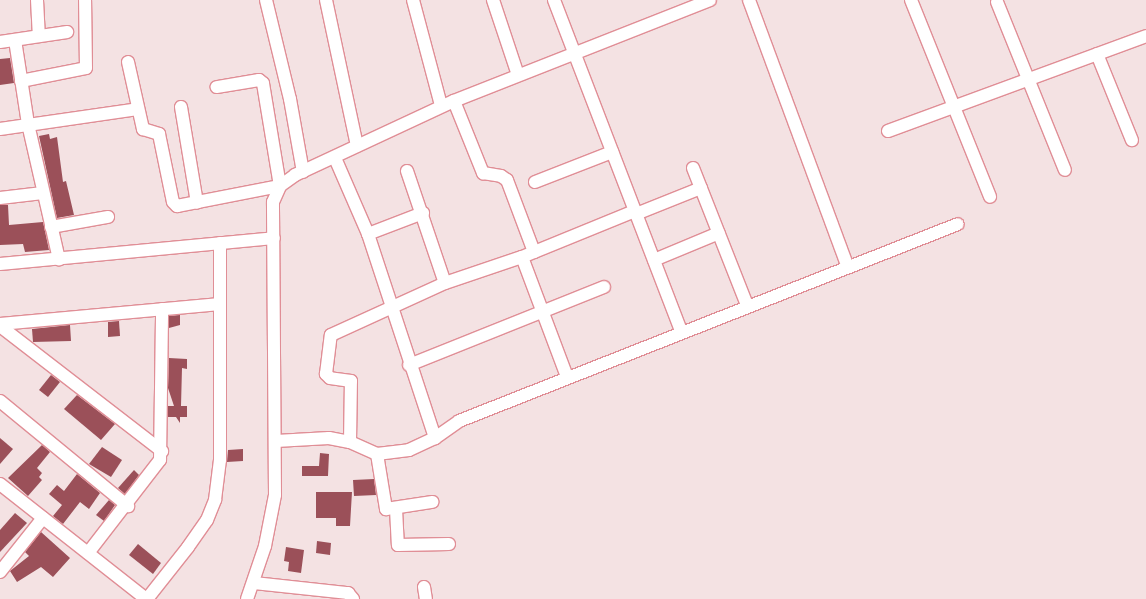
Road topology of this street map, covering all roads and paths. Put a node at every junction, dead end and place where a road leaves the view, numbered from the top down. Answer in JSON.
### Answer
{"nodes":[{"id":1,"x":36,"y":0,"type":"edge"},
{"id":2,"x":85,"y":0,"type":"edge"},
{"id":3,"x":266,"y":0,"type":"edge"},
{"id":4,"x":326,"y":0,"type":"edge"},
{"id":5,"x":413,"y":0,"type":"edge"},
{"id":6,"x":493,"y":0,"type":"edge"},
{"id":7,"x":554,"y":0,"type":"edge"},
{"id":8,"x":710,"y":0,"type":"edge"},
{"id":9,"x":750,"y":0,"type":"edge"},
{"id":10,"x":911,"y":0,"type":"edge"},
{"id":11,"x":997,"y":2,"type":"dead end"},
{"id":12,"x":67,"y":32,"type":"dead end"},
{"id":13,"x":39,"y":36,"type":"junction"},
{"id":14,"x":1146,"y":36,"type":"edge"},
{"id":15,"x":15,"y":40,"type":"junction"},
{"id":16,"x":0,"y":42,"type":"edge"},
{"id":17,"x":574,"y":53,"type":"junction"},
{"id":18,"x":1097,"y":54,"type":"junction"},
{"id":19,"x":128,"y":62,"type":"dead end"},
{"id":20,"x":518,"y":75,"type":"junction"},
{"id":21,"x":1028,"y":80,"type":"junction"},
{"id":22,"x":21,"y":81,"type":"junction"},
{"id":23,"x":217,"y":87,"type":"dead end"},
{"id":24,"x":454,"y":101,"type":"junction"},
{"id":25,"x":441,"y":105,"type":"dead end"},
{"id":26,"x":181,"y":107,"type":"dead end"},
{"id":27,"x":953,"y":107,"type":"junction"},
{"id":28,"x":138,"y":109,"type":"junction"},
{"id":29,"x":28,"y":124,"type":"junction"},
{"id":30,"x":0,"y":129,"type":"edge"},
{"id":31,"x":888,"y":131,"type":"dead end"},
{"id":32,"x":1132,"y":140,"type":"dead end"},
{"id":33,"x":357,"y":146,"type":"junction"},
{"id":34,"x":612,"y":152,"type":"junction"},
{"id":35,"x":335,"y":158,"type":"junction"},
{"id":36,"x":693,"y":168,"type":"dead end"},
{"id":37,"x":1065,"y":170,"type":"dead end"},
{"id":38,"x":407,"y":171,"type":"dead end"},
{"id":39,"x":303,"y":172,"type":"junction"},
{"id":40,"x":535,"y":182,"type":"dead end"},
{"id":41,"x":280,"y":186,"type":"junction"},
{"id":42,"x":701,"y":188,"type":"junction"},
{"id":43,"x":43,"y":193,"type":"junction"},
{"id":44,"x":990,"y":197,"type":"dead end"},
{"id":45,"x":0,"y":198,"type":"edge"},
{"id":46,"x":197,"y":203,"type":"junction"},
{"id":47,"x":635,"y":212,"type":"junction"},
{"id":48,"x":423,"y":213,"type":"junction"},
{"id":49,"x":108,"y":217,"type":"dead end"},
{"id":50,"x":958,"y":224,"type":"dead end"},
{"id":51,"x":51,"y":228,"type":"junction"},
{"id":52,"x":719,"y":233,"type":"junction"},
{"id":53,"x":368,"y":234,"type":"junction"},
{"id":54,"x":274,"y":238,"type":"junction"},
{"id":55,"x":220,"y":243,"type":"junction"},
{"id":56,"x":528,"y":254,"type":"junction"},
{"id":57,"x":59,"y":259,"type":"junction"},
{"id":58,"x":654,"y":260,"type":"junction"},
{"id":59,"x":0,"y":264,"type":"edge"},
{"id":60,"x":848,"y":267,"type":"junction"},
{"id":61,"x":445,"y":283,"type":"junction"},
{"id":62,"x":604,"y":287,"type":"dead end"},
{"id":63,"x":220,"y":304,"type":"junction"},
{"id":64,"x":747,"y":305,"type":"junction"},
{"id":65,"x":391,"y":307,"type":"junction"},
{"id":66,"x":162,"y":309,"type":"junction"},
{"id":67,"x":543,"y":311,"type":"junction"},
{"id":68,"x":0,"y":325,"type":"edge"},
{"id":69,"x":681,"y":331,"type":"junction"},
{"id":70,"x":409,"y":364,"type":"junction"},
{"id":71,"x":567,"y":377,"type":"junction"},
{"id":72,"x":0,"y":401,"type":"edge"},
{"id":73,"x":435,"y":438,"type":"junction"},
{"id":74,"x":276,"y":442,"type":"junction"},
{"id":75,"x":350,"y":442,"type":"junction"},
{"id":76,"x":162,"y":451,"type":"junction"},
{"id":77,"x":377,"y":454,"type":"junction"},
{"id":78,"x":0,"y":484,"type":"edge"},
{"id":79,"x":432,"y":502,"type":"dead end"},
{"id":80,"x":128,"y":506,"type":"junction"},
{"id":81,"x":396,"y":510,"type":"junction"},
{"id":82,"x":43,"y":518,"type":"junction"},
{"id":83,"x":449,"y":544,"type":"dead end"},
{"id":84,"x":88,"y":553,"type":"junction"},
{"id":85,"x":0,"y":572,"type":"edge"},
{"id":86,"x":254,"y":583,"type":"junction"},
{"id":87,"x":147,"y":599,"type":"edge"},
{"id":88,"x":247,"y":599,"type":"edge"},
{"id":89,"x":353,"y":599,"type":"edge"}],
"edges":[{"from":1,"to":13,"type":"street"},
{"from":2,"to":22,"type":"street"},
{"from":3,"to":39,"type":"street"},
{"from":4,"to":33,"type":"street"},
{"from":5,"to":25,"type":"street"},
{"from":6,"to":20,"type":"street"},
{"from":7,"to":17,"type":"street"},
{"from":8,"to":17,"type":"street"},
{"from":9,"to":60,"type":"street"},
{"from":10,"to":27,"type":"street"},
{"from":11,"to":21,"type":"street"},
{"from":12,"to":13,"type":"street"},
{"from":13,"to":15,"type":"street"},
{"from":14,"to":18,"type":"street"},
{"from":15,"to":16,"type":"street"},
{"from":15,"to":22,"type":"street"},
{"from":17,"to":20,"type":"street"},
{"from":17,"to":34,"type":"street"},
{"from":18,"to":21,"type":"street"},
{"from":18,"to":32,"type":"street"},
{"from":19,"to":28,"type":"street"},
{"from":20,"to":24,"type":"street"},
{"from":21,"to":27,"type":"street"},
{"from":21,"to":37,"type":"street"},
{"from":22,"to":29,"type":"street"},
{"from":23,"to":41,"type":"street"},
{"from":24,"to":33,"type":"street"},
{"from":24,"to":56,"type":"street"},
{"from":26,"to":46,"type":"street"},
{"from":27,"to":31,"type":"street"},
{"from":27,"to":44,"type":"street"},
{"from":28,"to":29,"type":"street"},
{"from":28,"to":46,"type":"street"},
{"from":29,"to":30,"type":"street"},
{"from":29,"to":43,"type":"street"},
{"from":33,"to":35,"type":"street"},
{"from":34,"to":40,"type":"street"},
{"from":34,"to":47,"type":"street"},
{"from":35,"to":39,"type":"street"},
{"from":35,"to":53,"type":"street"},
{"from":36,"to":42,"type":"street"},
{"from":38,"to":48,"type":"street"},
{"from":39,"to":41,"type":"street"},
{"from":41,"to":46,"type":"street"},
{"from":41,"to":54,"type":"street"},
{"from":42,"to":47,"type":"street"},
{"from":42,"to":52,"type":"street"},
{"from":43,"to":45,"type":"street"},
{"from":43,"to":51,"type":"street"},
{"from":47,"to":56,"type":"street"},
{"from":47,"to":58,"type":"street"},
{"from":48,"to":53,"type":"street"},
{"from":48,"to":61,"type":"street"},
{"from":49,"to":51,"type":"street"},
{"from":50,"to":60,"type":"street"},
{"from":51,"to":57,"type":"street"},
{"from":52,"to":58,"type":"street"},
{"from":52,"to":64,"type":"street"},
{"from":53,"to":65,"type":"street"},
{"from":54,"to":55,"type":"street"},
{"from":54,"to":74,"type":"street"},
{"from":55,"to":57,"type":"street"},
{"from":55,"to":63,"type":"street"},
{"from":56,"to":61,"type":"street"},
{"from":56,"to":67,"type":"street"},
{"from":57,"to":59,"type":"street"},
{"from":58,"to":69,"type":"street"},
{"from":60,"to":64,"type":"street"},
{"from":61,"to":65,"type":"street"},
{"from":62,"to":67,"type":"street"},
{"from":63,"to":66,"type":"street"},
{"from":63,"to":87,"type":"street"},
{"from":64,"to":69,"type":"street"},
{"from":65,"to":70,"type":"street"},
{"from":65,"to":75,"type":"street"},
{"from":66,"to":68,"type":"street"},
{"from":66,"to":76,"type":"street"},
{"from":67,"to":70,"type":"street"},
{"from":67,"to":71,"type":"street"},
{"from":68,"to":76,"type":"street"},
{"from":69,"to":71,"type":"street"},
{"from":70,"to":73,"type":"street"},
{"from":71,"to":73,"type":"street"},
{"from":72,"to":80,"type":"street"},
{"from":73,"to":77,"type":"street"},
{"from":74,"to":75,"type":"street"},
{"from":74,"to":86,"type":"street"},
{"from":75,"to":77,"type":"street"},
{"from":76,"to":80,"type":"street"},
{"from":77,"to":81,"type":"street"},
{"from":78,"to":82,"type":"street"},
{"from":79,"to":81,"type":"street"},
{"from":80,"to":84,"type":"street"},
{"from":81,"to":83,"type":"street"},
{"from":82,"to":84,"type":"street"},
{"from":82,"to":85,"type":"street"},
{"from":84,"to":87,"type":"street"},
{"from":86,"to":88,"type":"street"},
{"from":86,"to":89,"type":"street"}]}
